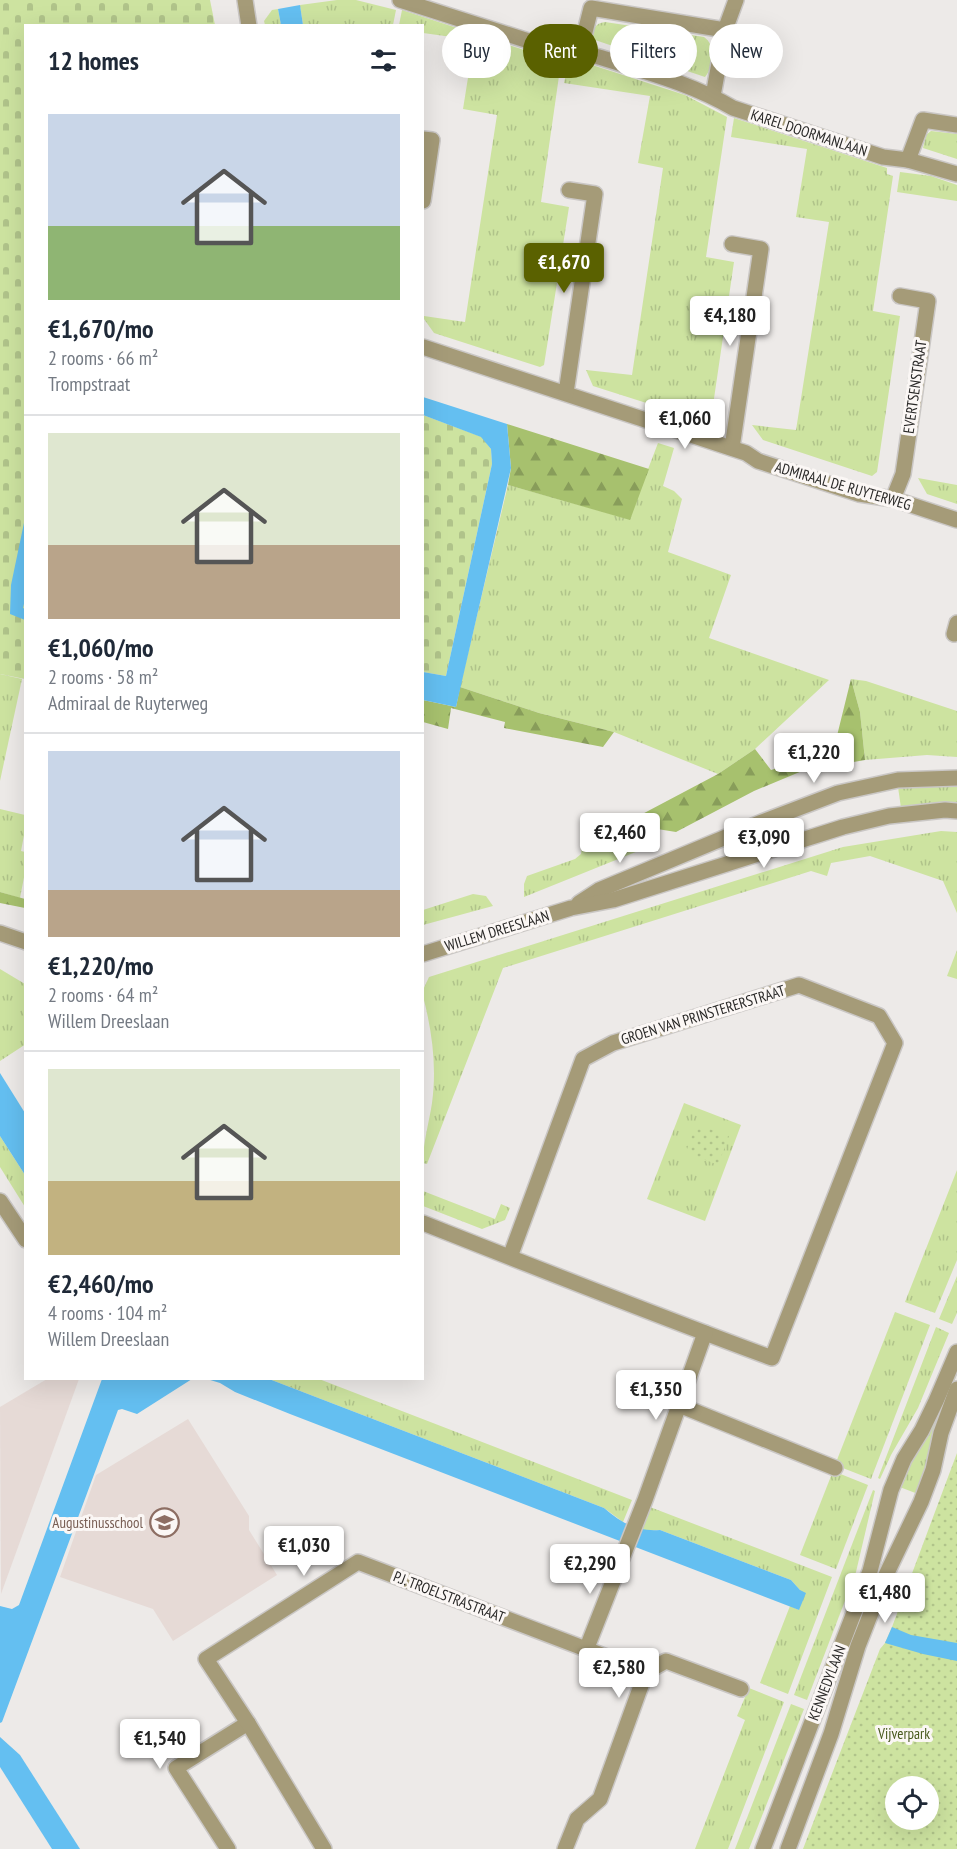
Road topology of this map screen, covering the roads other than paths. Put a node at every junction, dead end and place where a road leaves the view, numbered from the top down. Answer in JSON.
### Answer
{"nodes":[{"id":1,"x":245,"y":0,"type":"edge"},
{"id":2,"x":400,"y":0,"type":"edge"},
{"id":3,"x":736,"y":0,"type":"edge"},
{"id":4,"x":249,"y":24,"type":"edge"},
{"id":5,"x":587,"y":24,"type":"edge"},
{"id":6,"x":727,"y":24,"type":"edge"},
{"id":7,"x":709,"y":27,"type":"edge"},
{"id":8,"x":523,"y":39,"type":"edge"},
{"id":9,"x":598,"y":57,"type":"edge"},
{"id":10,"x":716,"y":78,"type":"edge"},
{"id":11,"x":713,"y":96,"type":"junction"},
{"id":12,"x":957,"y":125,"type":"edge"},
{"id":13,"x":424,"y":139,"type":"edge"},
{"id":14,"x":908,"y":160,"type":"junction"},
{"id":15,"x":957,"y":174,"type":"edge"},
{"id":16,"x":569,"y":190,"type":"dead end"},
{"id":17,"x":424,"y":194,"type":"edge"},
{"id":18,"x":732,"y":244,"type":"dead end"},
{"id":19,"x":900,"y":296,"type":"dead end"},
{"id":20,"x":424,"y":347,"type":"edge"},
{"id":21,"x":566,"y":393,"type":"junction"},
{"id":22,"x":732,"y":448,"type":"junction"},
{"id":23,"x":893,"y":499,"type":"junction"},
{"id":24,"x":957,"y":520,"type":"edge"},
{"id":25,"x":957,"y":777,"type":"edge"},
{"id":26,"x":957,"y":812,"type":"edge"},
{"id":27,"x":571,"y":908,"type":"junction"},
{"id":28,"x":0,"y":933,"type":"edge"},
{"id":29,"x":24,"y":941,"type":"edge"},
{"id":30,"x":424,"y":954,"type":"edge"},
{"id":31,"x":0,"y":1201,"type":"edge"},
{"id":32,"x":424,"y":1223,"type":"edge"},
{"id":33,"x":24,"y":1237,"type":"edge"},
{"id":34,"x":510,"y":1257,"type":"junction"},
{"id":35,"x":705,"y":1333,"type":"junction"},
{"id":36,"x":957,"y":1352,"type":"edge"},
{"id":37,"x":957,"y":1389,"type":"edge"},
{"id":38,"x":679,"y":1405,"type":"junction"},
{"id":39,"x":836,"y":1468,"type":"dead end"},
{"id":40,"x":586,"y":1650,"type":"junction"},
{"id":41,"x":646,"y":1672,"type":"junction"},
{"id":42,"x":741,"y":1689,"type":"dead end"},
{"id":43,"x":248,"y":1723,"type":"junction"},
{"id":44,"x":228,"y":1849,"type":"edge"},
{"id":45,"x":324,"y":1849,"type":"edge"},
{"id":46,"x":565,"y":1849,"type":"edge"},
{"id":47,"x":763,"y":1849,"type":"edge"},
{"id":48,"x":788,"y":1849,"type":"edge"}],
"edges":[{"from":1,"to":4,"type":"street"},
{"from":2,"to":8,"type":"street","name":"KAREL DOORMANLAAN"},
{"from":3,"to":6,"type":"street"},
{"from":5,"to":7,"type":"street"},
{"from":9,"to":11,"type":"street","name":"KAREL DOORMANLAAN"},
{"from":10,"to":11,"type":"street"},
{"from":11,"to":14,"type":"street","name":"KAREL DOORMANLAAN"},
{"from":12,"to":14,"type":"street"},
{"from":13,"to":17,"type":"street"},
{"from":14,"to":15,"type":"street","name":"KAREL DOORMANLAAN"},
{"from":16,"to":21,"type":"street"},
{"from":18,"to":22,"type":"street"},
{"from":19,"to":23,"type":"street","name":"EVERTSENSTRAAT"},
{"from":20,"to":21,"type":"street","name":"ADMIRAAL DE RUYTERWEG"},
{"from":21,"to":22,"type":"street","name":"ADMIRAAL DE RUYTERWEG"},
{"from":22,"to":23,"type":"street","name":"ADMIRAAL DE RUYTERWEG"},
{"from":23,"to":24,"type":"street","name":"ADMIRAAL DE RUYTERWEG"},
{"from":25,"to":27,"type":"street","name":"WILLEM DREESLAAN"},
{"from":26,"to":27,"type":"street","name":"WILLEM DREESLAAN"},
{"from":27,"to":30,"type":"street","name":"WILLEM DREESLAAN"},
{"from":28,"to":29,"type":"street"},
{"from":31,"to":33,"type":"street"},
{"from":32,"to":34,"type":"street","name":"GROEN VAN PRINSTERERSTRAAT"},
{"from":34,"to":35,"type":"street","name":"GROEN VAN PRINSTERERSTRAAT"},
{"from":34,"to":35,"type":"street","name":"GROEN VAN PRINSTERERSTRAAT"},
{"from":35,"to":38,"type":"street"},
{"from":36,"to":47,"type":"street","name":"KENNEDYLAAN"},
{"from":37,"to":48,"type":"street","name":"KENNEDYLAAN"},
{"from":38,"to":39,"type":"street"},
{"from":38,"to":40,"type":"street"},
{"from":40,"to":41,"type":"street","name":"P.J. TROELSTRASTRAAT"},
{"from":40,"to":43,"type":"street","name":"P.J. TROELSTRASTRAAT"},
{"from":41,"to":42,"type":"street"},
{"from":41,"to":46,"type":"street"},
{"from":43,"to":44,"type":"street"},
{"from":43,"to":45,"type":"street","name":"P.J. TROELSTRASTRAAT"}]}
